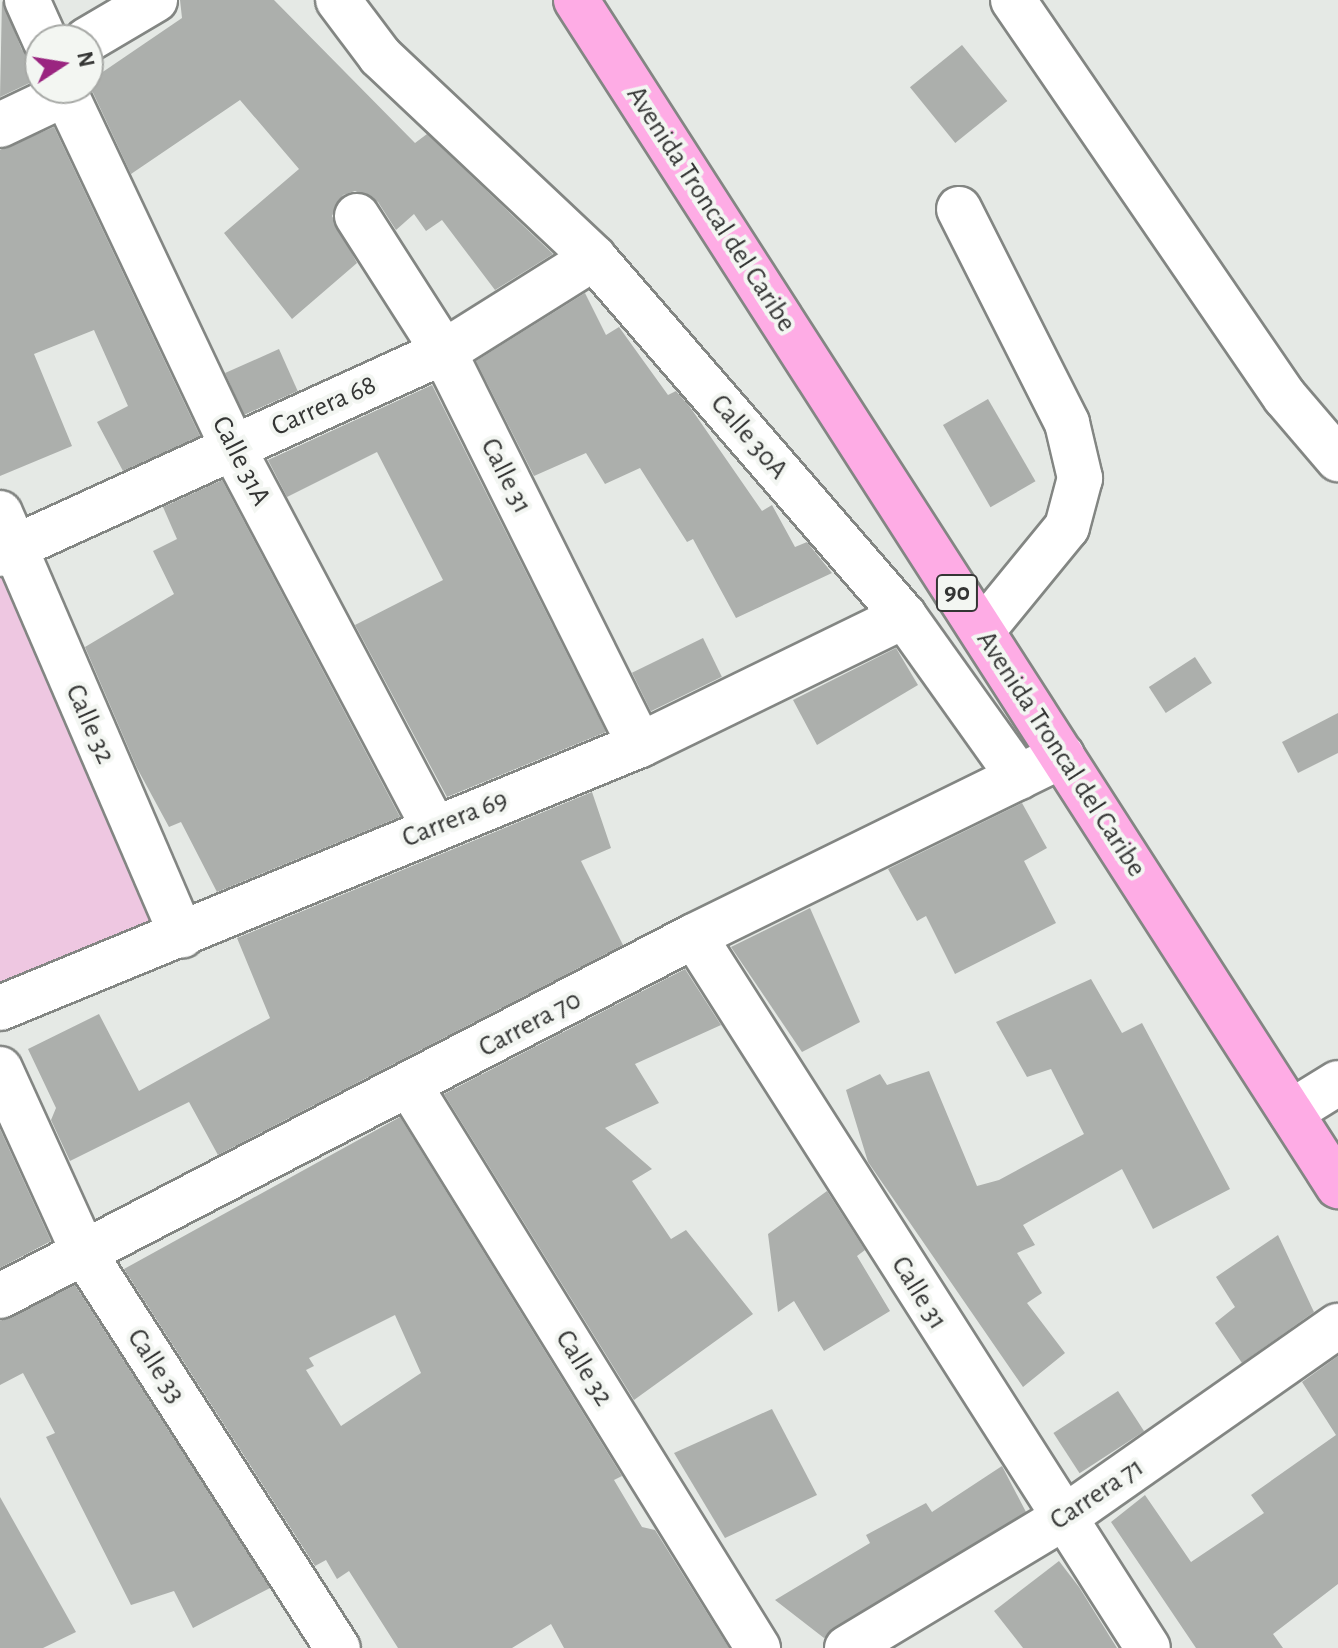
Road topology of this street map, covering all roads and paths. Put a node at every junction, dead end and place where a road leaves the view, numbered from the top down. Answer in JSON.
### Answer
{"nodes":[{"id":1,"x":27,"y":0,"type":"edge"},
{"id":2,"x":155,"y":0,"type":"edge"},
{"id":3,"x":338,"y":0,"type":"edge"},
{"id":4,"x":576,"y":0,"type":"edge"},
{"id":5,"x":1013,"y":0,"type":"edge"},
{"id":6,"x":38,"y":24,"type":"edge"},
{"id":7,"x":104,"y":30,"type":"edge"},
{"id":8,"x":40,"y":104,"type":"edge"},
{"id":9,"x":70,"y":104,"type":"edge"},
{"id":10,"x":0,"y":125,"type":"edge"},
{"id":11,"x":959,"y":209,"type":"dead end"},
{"id":12,"x":357,"y":216,"type":"dead end"},
{"id":13,"x":594,"y":258,"type":"junction"},
{"id":14,"x":444,"y":352,"type":"junction"},
{"id":15,"x":233,"y":448,"type":"junction"},
{"id":16,"x":1338,"y":459,"type":"edge"},
{"id":17,"x":5,"y":538,"type":"edge"},
{"id":18,"x":904,"y":616,"type":"junction"},
{"id":19,"x":982,"y":631,"type":"junction"},
{"id":20,"x":640,"y":745,"type":"junction"},
{"id":21,"x":1062,"y":756,"type":"junction"},
{"id":22,"x":1019,"y":777,"type":"junction"},
{"id":23,"x":434,"y":827,"type":"junction"},
{"id":24,"x":182,"y":935,"type":"junction"},
{"id":25,"x":694,"y":936,"type":"junction"},
{"id":26,"x":0,"y":1008,"type":"edge"},
{"id":27,"x":0,"y":1069,"type":"edge"},
{"id":28,"x":1338,"y":1083,"type":"edge"},
{"id":29,"x":411,"y":1088,"type":"junction"},
{"id":30,"x":1291,"y":1112,"type":"junction"},
{"id":31,"x":1338,"y":1186,"type":"edge"},
{"id":32,"x":84,"y":1253,"type":"junction"},
{"id":33,"x":0,"y":1296,"type":"edge"},
{"id":34,"x":1338,"y":1326,"type":"edge"},
{"id":35,"x":1062,"y":1519,"type":"junction"},
{"id":36,"x":338,"y":1648,"type":"edge"},
{"id":37,"x":758,"y":1648,"type":"edge"},
{"id":38,"x":847,"y":1648,"type":"edge"},
{"id":39,"x":1148,"y":1648,"type":"edge"}],
"edges":[{"from":1,"to":6,"type":"street"},
{"from":2,"to":7,"type":"street"},
{"from":3,"to":13,"type":"street"},
{"from":4,"to":19,"type":"highway","name":"Avenida Troncal del Caribe","number":"90"},
{"from":5,"to":16,"type":"street"},
{"from":8,"to":10,"type":"street"},
{"from":9,"to":15,"type":"street","name":"Calle 31A"},
{"from":11,"to":19,"type":"street"},
{"from":12,"to":14,"type":"street","name":"Calle 31"},
{"from":13,"to":14,"type":"street","name":"Carrera 68"},
{"from":13,"to":18,"type":"street","name":"Calle 30A"},
{"from":14,"to":15,"type":"street","name":"Carrera 68"},
{"from":14,"to":20,"type":"street","name":"Calle 31"},
{"from":15,"to":17,"type":"street","name":"Carrera 68"},
{"from":15,"to":23,"type":"street","name":"Calle 31A"},
{"from":17,"to":24,"type":"street","name":"Calle 32"},
{"from":18,"to":20,"type":"street","name":"Carrera 69"},
{"from":18,"to":22,"type":"street","name":"Calle 30A"},
{"from":19,"to":21,"type":"highway","name":"Avenida Troncal del Caribe","number":"90"},
{"from":20,"to":23,"type":"street","name":"Carrera 69"},
{"from":21,"to":22,"type":"street","name":"Carrera 70"},
{"from":21,"to":30,"type":"highway","name":"Avenida Troncal del Caribe","number":"90"},
{"from":22,"to":25,"type":"street","name":"Carrera 70"},
{"from":23,"to":24,"type":"street","name":"Carrera 69"},
{"from":24,"to":26,"type":"street","name":"Carrera 69"},
{"from":25,"to":29,"type":"street","name":"Carrera 70"},
{"from":25,"to":35,"type":"street","name":"Calle 31"},
{"from":27,"to":32,"type":"street","name":"Calle 33"},
{"from":28,"to":30,"type":"street"},
{"from":29,"to":32,"type":"street","name":"Carrera 70"},
{"from":29,"to":37,"type":"street","name":"Calle 32"},
{"from":30,"to":31,"type":"highway","name":"Avenida Troncal del Caribe","number":"90"},
{"from":32,"to":33,"type":"street","name":"Carrera 70"},
{"from":32,"to":36,"type":"street","name":"Calle 33"},
{"from":34,"to":35,"type":"street","name":"Carrera 71"},
{"from":35,"to":38,"type":"street","name":"Carrera 71"},
{"from":35,"to":39,"type":"street","name":"Calle 31"}]}
